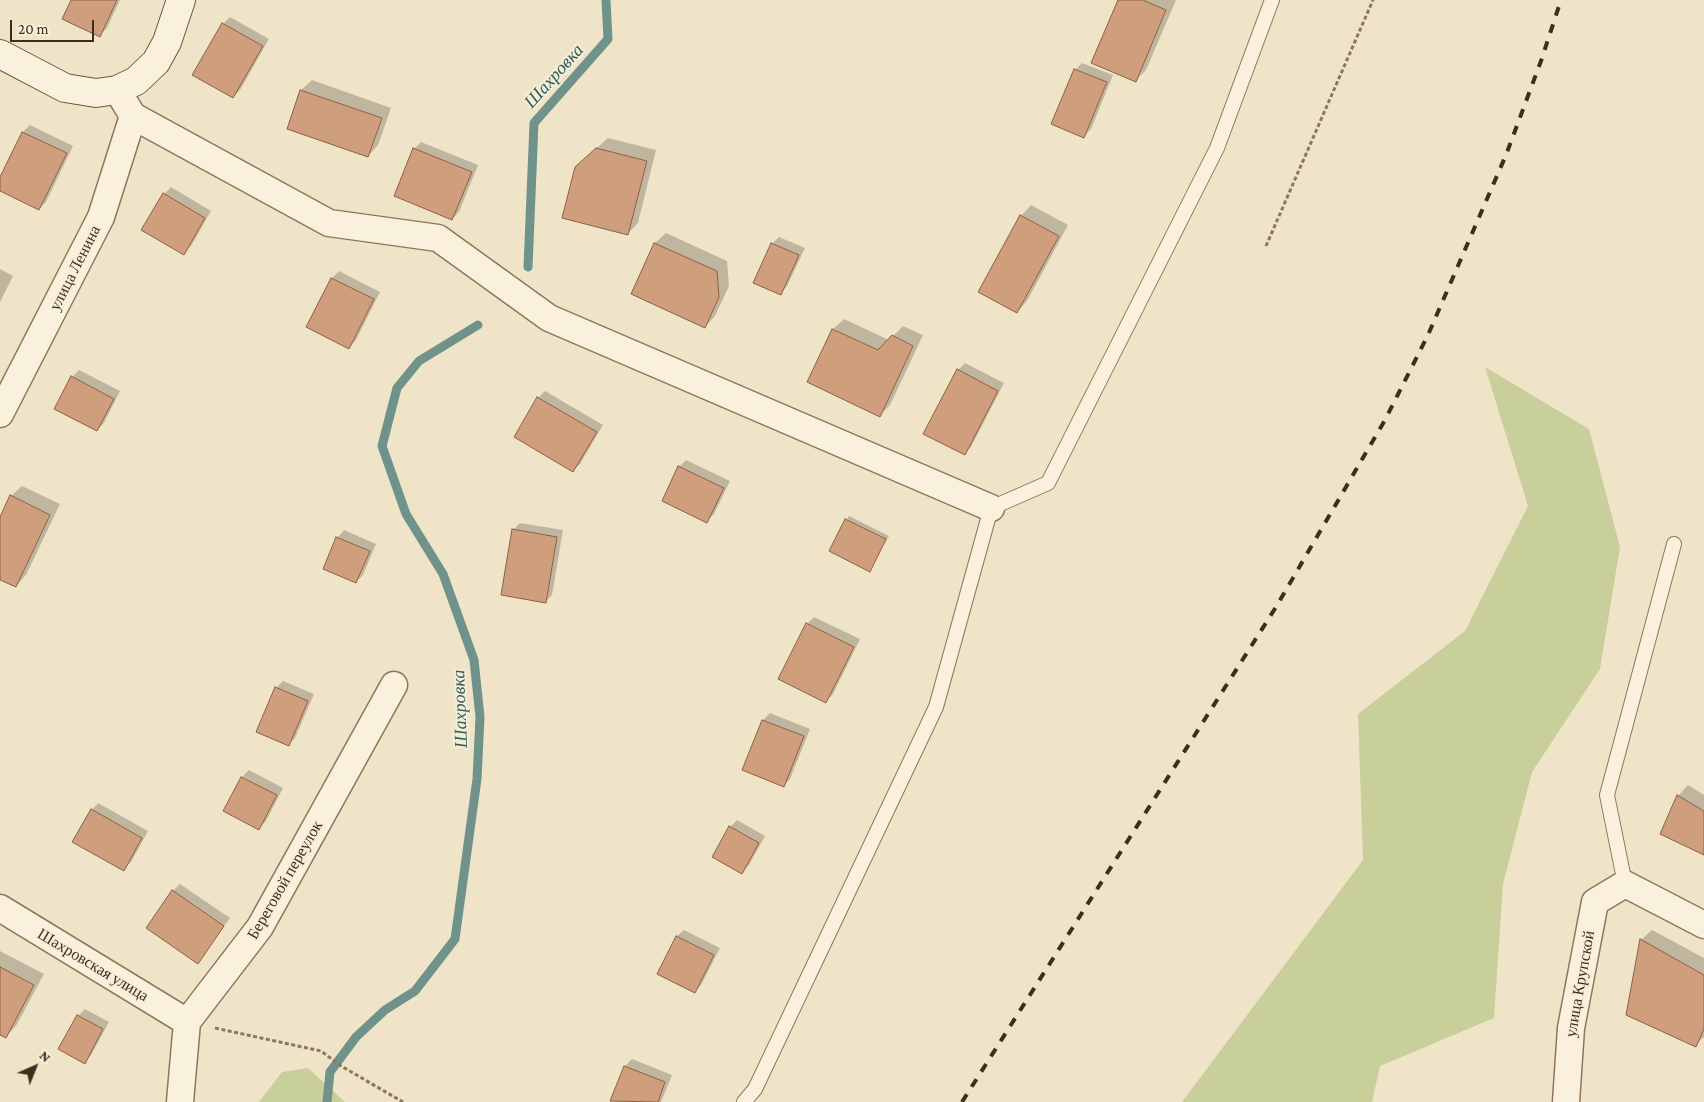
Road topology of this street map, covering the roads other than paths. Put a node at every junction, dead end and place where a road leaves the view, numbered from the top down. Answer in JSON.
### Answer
{"nodes":[{"id":1,"x":181,"y":0,"type":"edge"},
{"id":2,"x":1272,"y":0,"type":"edge"},
{"id":3,"x":0,"y":54,"type":"edge"},
{"id":4,"x":117,"y":90,"type":"junction"},
{"id":5,"x":133,"y":116,"type":"junction"},
{"id":6,"x":0,"y":414,"type":"edge"},
{"id":7,"x":991,"y":508,"type":"junction"},
{"id":8,"x":1674,"y":544,"type":"dead end"},
{"id":9,"x":394,"y":685,"type":"dead end"},
{"id":10,"x":1625,"y":884,"type":"junction"},
{"id":11,"x":0,"y":908,"type":"edge"},
{"id":12,"x":1704,"y":924,"type":"edge"},
{"id":13,"x":187,"y":1022,"type":"junction"},
{"id":14,"x":180,"y":1102,"type":"edge"},
{"id":15,"x":744,"y":1102,"type":"edge"},
{"id":16,"x":1566,"y":1102,"type":"edge"}],
"edges":[{"from":1,"to":4,"type":"street"},
{"from":2,"to":7,"type":"lane"},
{"from":3,"to":4,"type":"street"},
{"from":4,"to":5,"type":"street"},
{"from":5,"to":6,"type":"street","name":"улица Ленина"},
{"from":5,"to":7,"type":"street"},
{"from":7,"to":15,"type":"lane"},
{"from":8,"to":10,"type":"lane"},
{"from":9,"to":13,"type":"street","name":"Береговой переулок"},
{"from":10,"to":12,"type":"street"},
{"from":10,"to":16,"type":"street","name":"улица Крупской"},
{"from":11,"to":13,"type":"street","name":"Шахровская улица"},
{"from":13,"to":14,"type":"street"}]}
